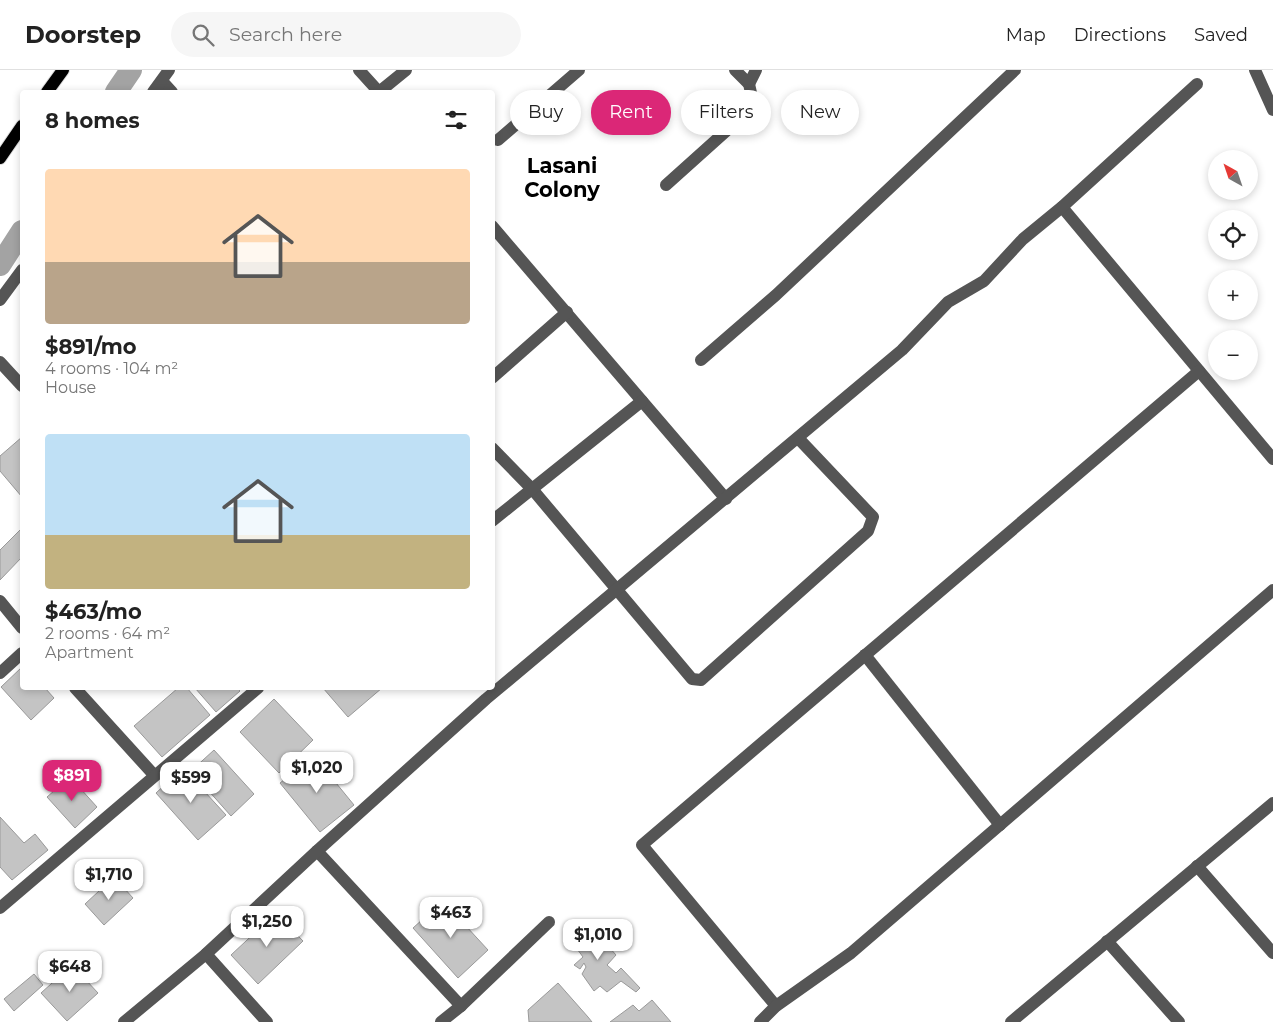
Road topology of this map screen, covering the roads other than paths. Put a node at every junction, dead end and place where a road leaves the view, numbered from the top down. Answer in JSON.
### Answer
{"nodes":[{"id":1,"x":63,"y":70,"type":"edge"},
{"id":2,"x":360,"y":70,"type":"edge"},
{"id":3,"x":406,"y":70,"type":"edge"},
{"id":4,"x":579,"y":70,"type":"edge"},
{"id":5,"x":735,"y":70,"type":"edge"},
{"id":6,"x":756,"y":70,"type":"edge"},
{"id":7,"x":1015,"y":70,"type":"edge"},
{"id":8,"x":1255,"y":70,"type":"edge"},
{"id":9,"x":165,"y":75,"type":"edge"},
{"id":10,"x":749,"y":84,"type":"junction"},
{"id":11,"x":1197,"y":84,"type":"dead end"},
{"id":12,"x":48,"y":90,"type":"edge"},
{"id":13,"x":154,"y":90,"type":"edge"},
{"id":14,"x":171,"y":90,"type":"edge"},
{"id":15,"x":377,"y":90,"type":"edge"},
{"id":16,"x":381,"y":90,"type":"edge"},
{"id":17,"x":1273,"y":110,"type":"edge"},
{"id":18,"x":20,"y":129,"type":"edge"},
{"id":19,"x":498,"y":140,"type":"dead end"},
{"id":20,"x":0,"y":158,"type":"edge"},
{"id":21,"x":666,"y":184,"type":"dead end"},
{"id":22,"x":1062,"y":207,"type":"junction"},
{"id":23,"x":495,"y":229,"type":"edge"},
{"id":24,"x":20,"y":273,"type":"edge"},
{"id":25,"x":0,"y":300,"type":"edge"},
{"id":26,"x":567,"y":312,"type":"junction"},
{"id":27,"x":701,"y":360,"type":"dead end"},
{"id":28,"x":0,"y":362,"type":"edge"},
{"id":29,"x":1199,"y":371,"type":"junction"},
{"id":30,"x":495,"y":375,"type":"edge"},
{"id":31,"x":20,"y":384,"type":"edge"},
{"id":32,"x":642,"y":401,"type":"junction"},
{"id":33,"x":798,"y":438,"type":"junction"},
{"id":34,"x":495,"y":451,"type":"edge"},
{"id":35,"x":1273,"y":459,"type":"edge"},
{"id":36,"x":533,"y":490,"type":"junction"},
{"id":37,"x":726,"y":498,"type":"junction"},
{"id":38,"x":495,"y":519,"type":"edge"},
{"id":39,"x":617,"y":590,"type":"junction"},
{"id":40,"x":1273,"y":590,"type":"edge"},
{"id":41,"x":0,"y":601,"type":"edge"},
{"id":42,"x":20,"y":626,"type":"edge"},
{"id":43,"x":20,"y":655,"type":"edge"},
{"id":44,"x":865,"y":655,"type":"junction"},
{"id":45,"x":0,"y":673,"type":"edge"},
{"id":46,"x":78,"y":690,"type":"edge"},
{"id":47,"x":256,"y":690,"type":"edge"},
{"id":48,"x":154,"y":775,"type":"junction"},
{"id":49,"x":1273,"y":803,"type":"edge"},
{"id":50,"x":1000,"y":825,"type":"junction"},
{"id":51,"x":317,"y":851,"type":"junction"},
{"id":52,"x":1197,"y":866,"type":"junction"},
{"id":53,"x":2,"y":901,"type":"edge"},
{"id":54,"x":549,"y":922,"type":"dead end"},
{"id":55,"x":1107,"y":942,"type":"junction"},
{"id":56,"x":1273,"y":953,"type":"edge"},
{"id":57,"x":206,"y":954,"type":"junction"},
{"id":58,"x":461,"y":1006,"type":"junction"},
{"id":59,"x":776,"y":1006,"type":"junction"},
{"id":60,"x":1016,"y":1021,"type":"edge"},
{"id":61,"x":124,"y":1022,"type":"edge"},
{"id":62,"x":267,"y":1022,"type":"edge"},
{"id":63,"x":441,"y":1022,"type":"edge"},
{"id":64,"x":760,"y":1022,"type":"edge"},
{"id":65,"x":1179,"y":1022,"type":"edge"}],
"edges":[{"from":1,"to":12,"type":"main road"},
{"from":2,"to":15,"type":"street"},
{"from":3,"to":16,"type":"street"},
{"from":4,"to":19,"type":"street"},
{"from":5,"to":10,"type":"street"},
{"from":6,"to":10,"type":"street"},
{"from":7,"to":27,"type":"street"},
{"from":8,"to":17,"type":"street"},
{"from":9,"to":13,"type":"street"},
{"from":9,"to":14,"type":"street"},
{"from":10,"to":21,"type":"street"},
{"from":11,"to":22,"type":"street"},
{"from":18,"to":20,"type":"main road"},
{"from":22,"to":29,"type":"street"},
{"from":22,"to":33,"type":"street"},
{"from":23,"to":26,"type":"street"},
{"from":24,"to":25,"type":"street"},
{"from":26,"to":30,"type":"street"},
{"from":26,"to":32,"type":"street"},
{"from":28,"to":31,"type":"street"},
{"from":29,"to":35,"type":"street"},
{"from":29,"to":44,"type":"street"},
{"from":32,"to":36,"type":"street"},
{"from":32,"to":37,"type":"street"},
{"from":33,"to":37,"type":"street"},
{"from":33,"to":39,"type":"street"},
{"from":34,"to":36,"type":"street"},
{"from":36,"to":38,"type":"street"},
{"from":36,"to":39,"type":"street"},
{"from":37,"to":39,"type":"street"},
{"from":39,"to":51,"type":"street"},
{"from":40,"to":50,"type":"street"},
{"from":41,"to":42,"type":"street"},
{"from":43,"to":45,"type":"street"},
{"from":44,"to":50,"type":"street"},
{"from":44,"to":59,"type":"street"},
{"from":46,"to":48,"type":"street"},
{"from":47,"to":48,"type":"street"},
{"from":48,"to":53,"type":"street"},
{"from":49,"to":52,"type":"street"},
{"from":50,"to":59,"type":"street"},
{"from":51,"to":57,"type":"street"},
{"from":51,"to":58,"type":"street"},
{"from":52,"to":55,"type":"street"},
{"from":52,"to":56,"type":"street"},
{"from":54,"to":58,"type":"street"},
{"from":55,"to":60,"type":"street"},
{"from":55,"to":65,"type":"street"},
{"from":57,"to":61,"type":"street"},
{"from":57,"to":62,"type":"street"},
{"from":58,"to":63,"type":"street"},
{"from":59,"to":64,"type":"street"}]}
